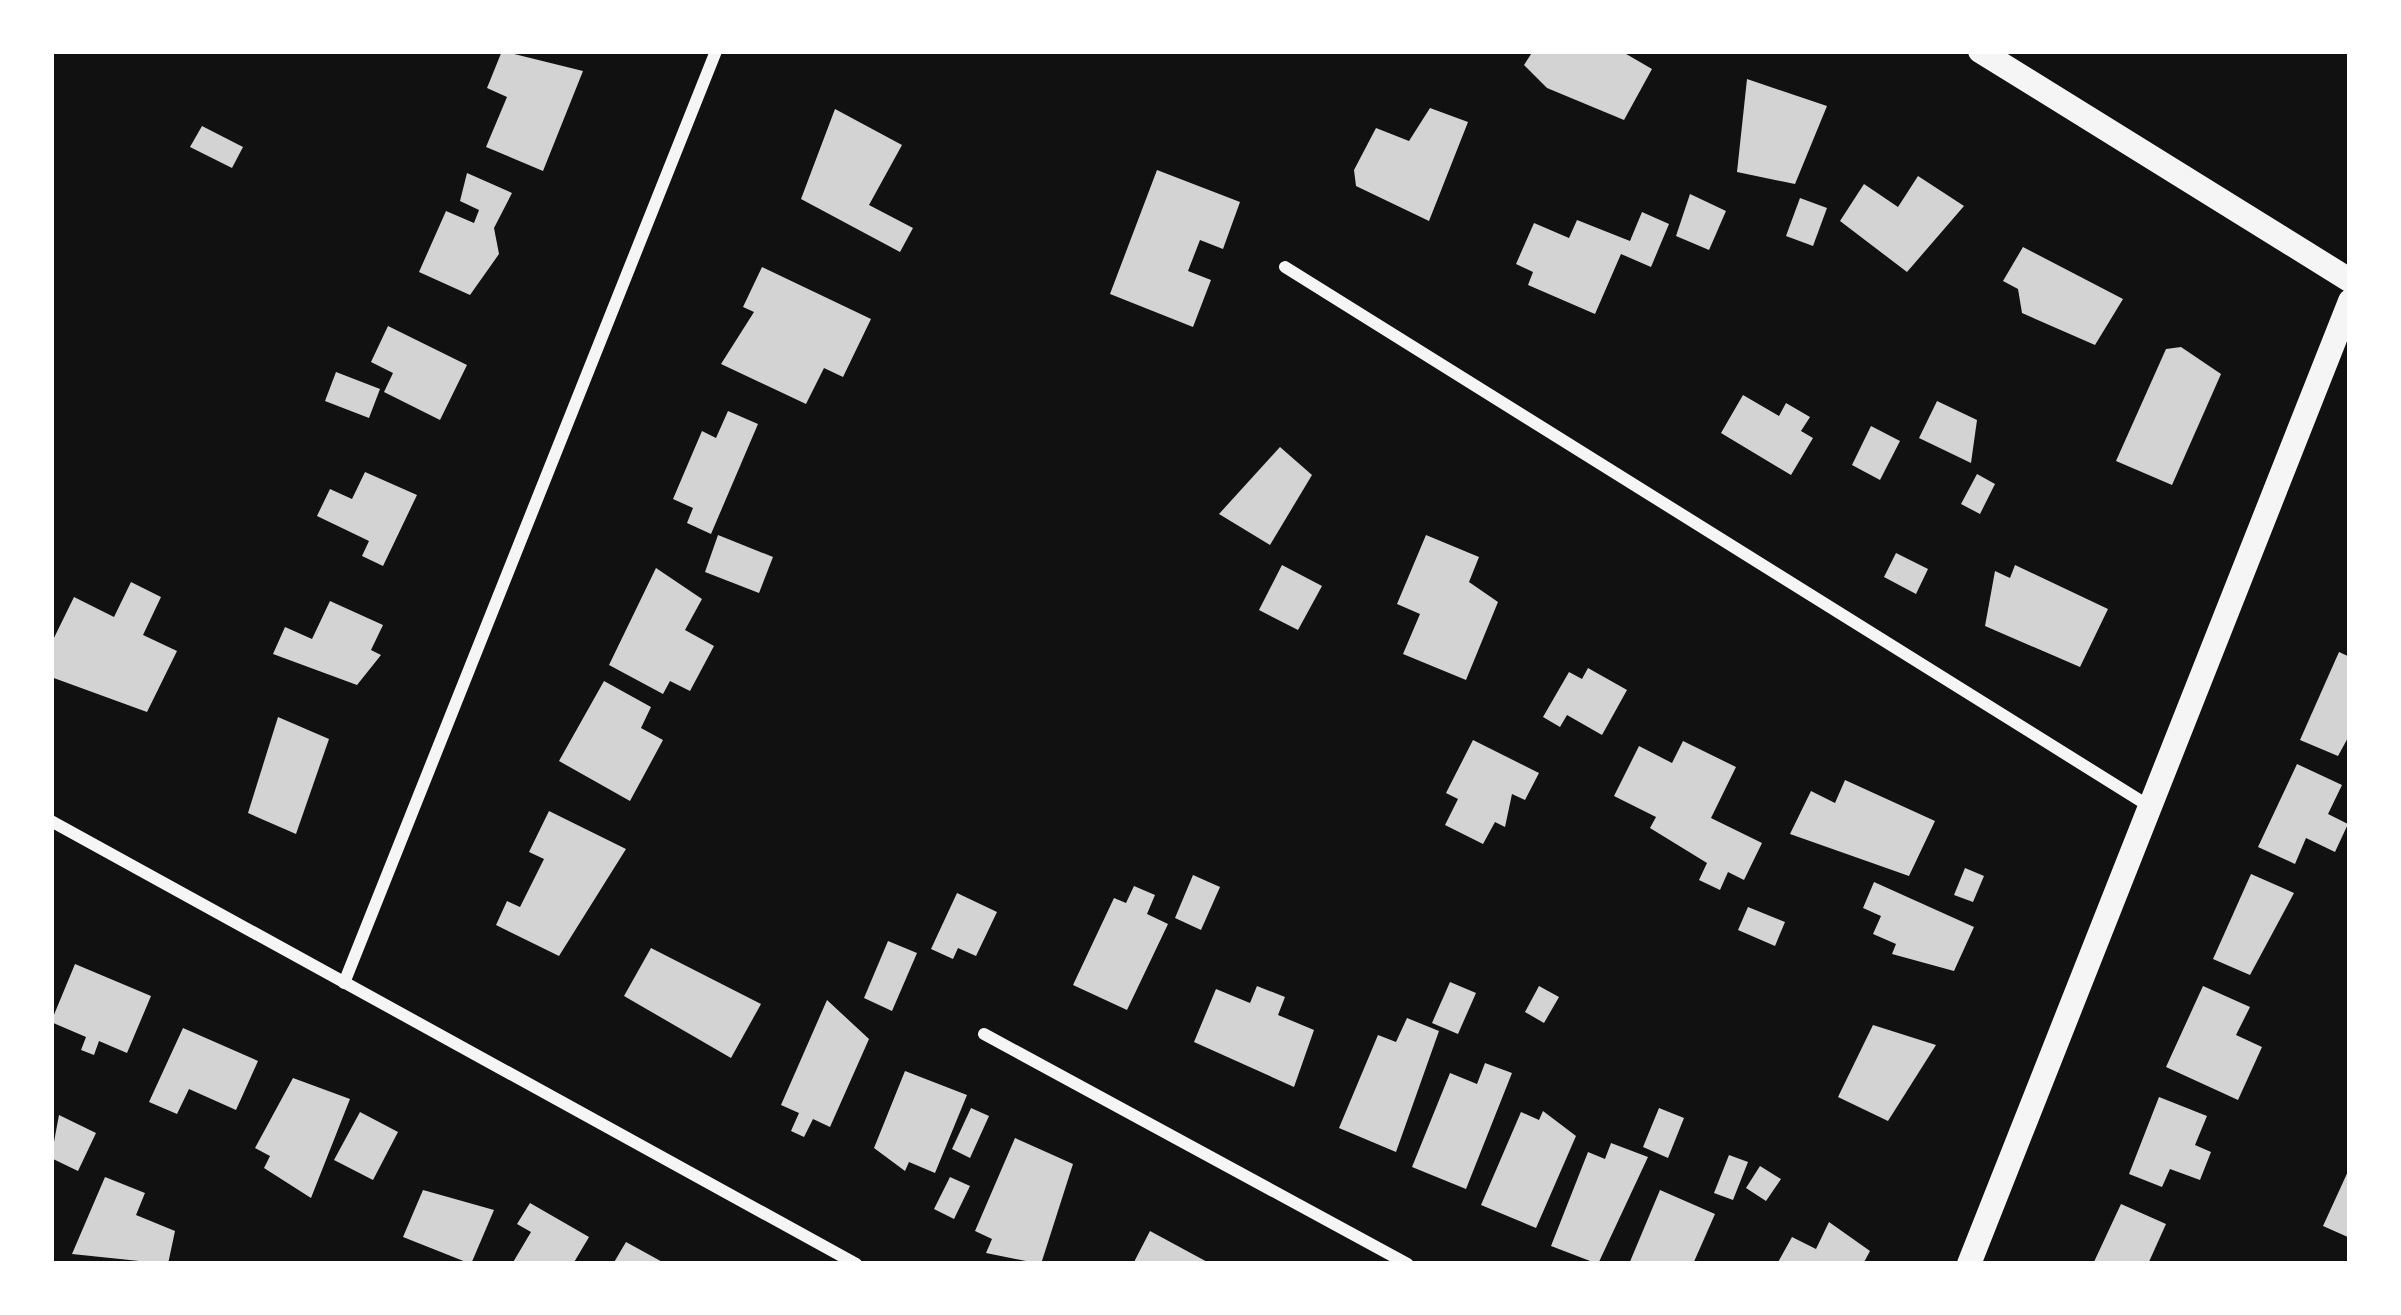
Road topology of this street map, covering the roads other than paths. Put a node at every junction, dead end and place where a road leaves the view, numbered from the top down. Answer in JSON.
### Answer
{"nodes":[{"id":1,"x":716,"y":51,"type":"edge"},
{"id":2,"x":1980,"y":51,"type":"edge"},
{"id":3,"x":1285,"y":267,"type":"dead end"},
{"id":4,"x":2350,"y":280,"type":"edge"},
{"id":5,"x":2350,"y":301,"type":"edge"},
{"id":6,"x":2149,"y":806,"type":"junction"},
{"id":7,"x":51,"y":821,"type":"edge"},
{"id":8,"x":344,"y":983,"type":"junction"},
{"id":9,"x":984,"y":1034,"type":"dead end"},
{"id":10,"x":856,"y":1264,"type":"edge"},
{"id":11,"x":1408,"y":1264,"type":"edge"},
{"id":12,"x":1969,"y":1264,"type":"edge"}],
"edges":[{"from":1,"to":8,"type":"street"},
{"from":2,"to":4,"type":"main road"},
{"from":3,"to":6,"type":"street"},
{"from":5,"to":6,"type":"main road"},
{"from":6,"to":12,"type":"main road"},
{"from":7,"to":8,"type":"street"},
{"from":8,"to":10,"type":"street"},
{"from":9,"to":11,"type":"street"}]}
